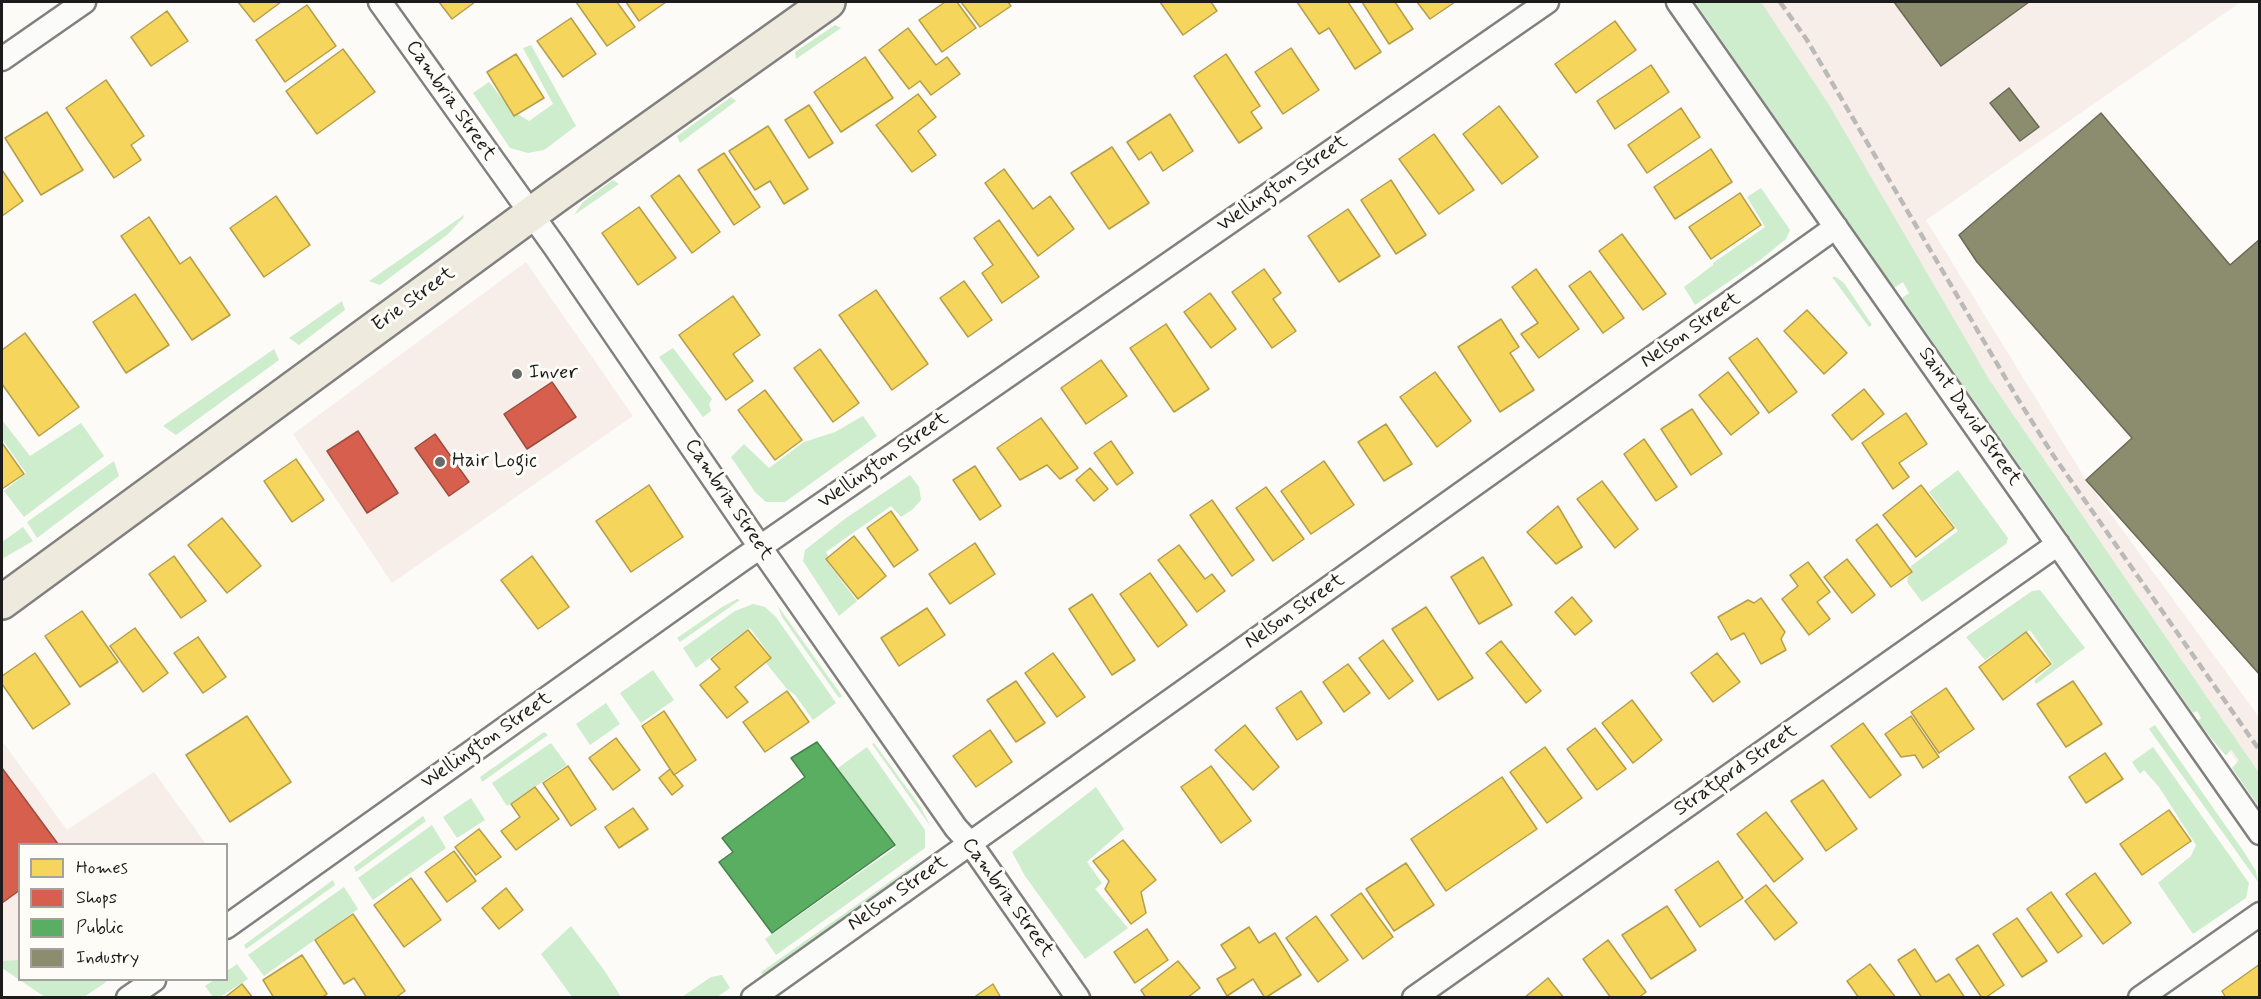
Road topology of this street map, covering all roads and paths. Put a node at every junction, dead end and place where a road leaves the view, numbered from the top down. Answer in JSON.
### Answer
{"nodes":[{"id":1,"x":84,"y":2,"type":"edge"},
{"id":2,"x":380,"y":2,"type":"edge"},
{"id":3,"x":828,"y":2,"type":"edge"},
{"id":4,"x":1547,"y":2,"type":"edge"},
{"id":5,"x":1678,"y":2,"type":"edge"},
{"id":6,"x":2,"y":59,"type":"edge"},
{"id":7,"x":531,"y":214,"type":"junction"},
{"id":8,"x":1836,"y":227,"type":"junction"},
{"id":9,"x":2058,"y":544,"type":"junction"},
{"id":10,"x":760,"y":547,"type":"junction"},
{"id":11,"x":2,"y":602,"type":"edge"},
{"id":12,"x":2259,"y":833,"type":"edge"},
{"id":13,"x":970,"y":843,"type":"junction"},
{"id":14,"x":2259,"y":914,"type":"edge"},
{"id":15,"x":228,"y":926,"type":"edge"},
{"id":16,"x":153,"y":981,"type":"edge"},
{"id":17,"x":128,"y":998,"type":"edge"},
{"id":18,"x":753,"y":998,"type":"edge"},
{"id":19,"x":1078,"y":998,"type":"edge"},
{"id":20,"x":1414,"y":998,"type":"edge"},
{"id":21,"x":2140,"y":998,"type":"edge"}],
"edges":[{"from":1,"to":6,"type":"street"},
{"from":2,"to":7,"type":"street","name":"Cambria Street"},
{"from":3,"to":7,"type":"main road","name":"Erie Street"},
{"from":4,"to":10,"type":"street","name":"Wellington Street"},
{"from":5,"to":8,"type":"street","name":"Saint David Street"},
{"from":7,"to":10,"type":"street","name":"Cambria Street"},
{"from":7,"to":11,"type":"main road","name":"Erie Street"},
{"from":8,"to":9,"type":"street","name":"Saint David Street"},
{"from":8,"to":13,"type":"street","name":"Nelson Street"},
{"from":9,"to":12,"type":"street","name":"Saint David Street"},
{"from":9,"to":20,"type":"street","name":"Stratford Street"},
{"from":10,"to":13,"type":"street","name":"Cambria Street"},
{"from":10,"to":15,"type":"street","name":"Wellington Street"},
{"from":13,"to":18,"type":"street","name":"Nelson Street"},
{"from":13,"to":19,"type":"street","name":"Cambria Street"},
{"from":14,"to":21,"type":"street"},
{"from":16,"to":17,"type":"street"}]}
